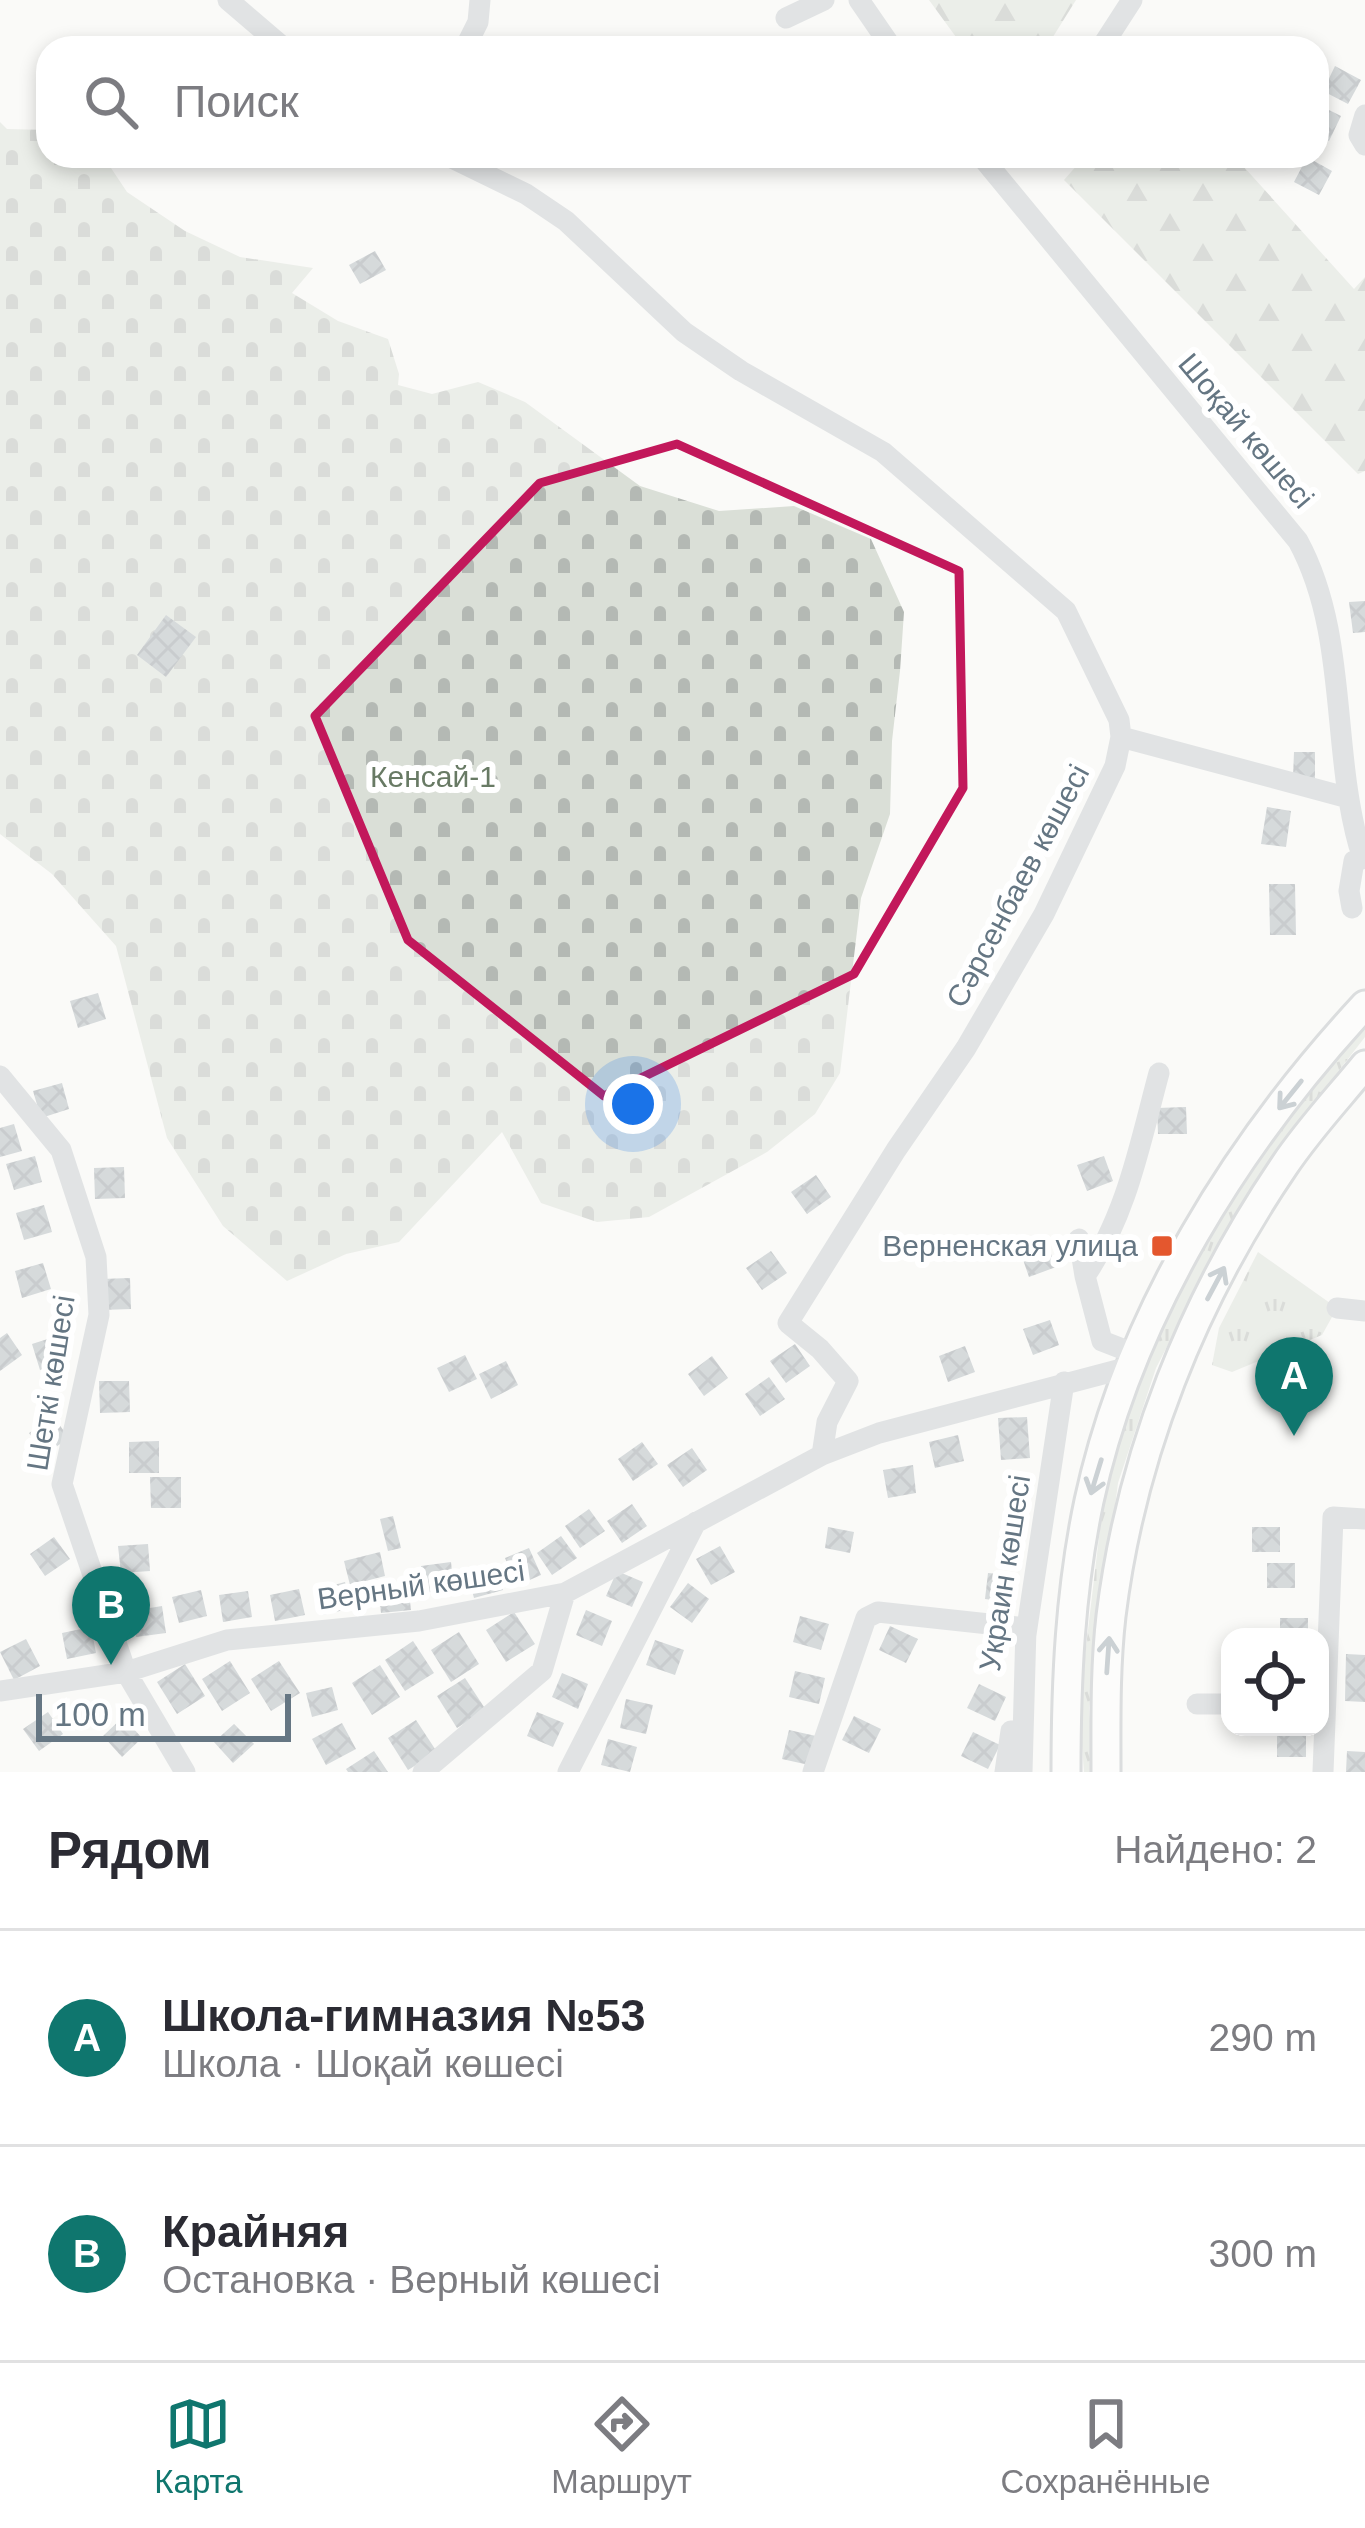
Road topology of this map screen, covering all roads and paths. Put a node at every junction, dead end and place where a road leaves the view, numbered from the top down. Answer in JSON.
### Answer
{"nodes":[{"id":1,"x":228,"y":0,"type":"edge"},
{"id":2,"x":480,"y":0,"type":"edge"},
{"id":3,"x":824,"y":0,"type":"edge"},
{"id":4,"x":859,"y":0,"type":"edge"},
{"id":5,"x":1132,"y":0,"type":"edge"},
{"id":6,"x":786,"y":18,"type":"dead end"},
{"id":7,"x":270,"y":36,"type":"edge"},
{"id":8,"x":471,"y":36,"type":"edge"},
{"id":9,"x":884,"y":36,"type":"edge"},
{"id":10,"x":1109,"y":36,"type":"edge"},
{"id":11,"x":1365,"y":115,"type":"edge"},
{"id":12,"x":1365,"y":145,"type":"edge"},
{"id":13,"x":473,"y":168,"type":"edge"},
{"id":14,"x":994,"y":168,"type":"edge"},
{"id":15,"x":1121,"y":737,"type":"junction"},
{"id":16,"x":1346,"y":797,"type":"junction"},
{"id":17,"x":1365,"y":853,"type":"edge"},
{"id":18,"x":1352,"y":908,"type":"dead end"},
{"id":19,"x":1365,"y":1005,"type":"edge"},
{"id":20,"x":1365,"y":1065,"type":"edge"},
{"id":21,"x":1159,"y":1073,"type":"dead end"},
{"id":22,"x":0,"y":1076,"type":"edge"},
{"id":23,"x":1079,"y":1239,"type":"dead end"},
{"id":24,"x":1085,"y":1276,"type":"junction"},
{"id":25,"x":1337,"y":1308,"type":"dead end"},
{"id":26,"x":1365,"y":1310,"type":"edge"},
{"id":27,"x":1135,"y":1360,"type":"junction"},
{"id":28,"x":1064,"y":1382,"type":"junction"},
{"id":29,"x":822,"y":1455,"type":"junction"},
{"id":30,"x":1365,"y":1519,"type":"edge"},
{"id":31,"x":697,"y":1520,"type":"junction"},
{"id":32,"x":565,"y":1593,"type":"junction"},
{"id":33,"x":1026,"y":1628,"type":"junction"},
{"id":34,"x":1327,"y":1628,"type":"edge"},
{"id":35,"x":126,"y":1672,"type":"junction"},
{"id":36,"x":0,"y":1691,"type":"edge"},
{"id":37,"x":1221,"y":1703,"type":"edge"},
{"id":38,"x":1197,"y":1704,"type":"dead end"},
{"id":39,"x":1323,"y":1736,"type":"edge"},
{"id":40,"x":185,"y":1772,"type":"edge"},
{"id":41,"x":423,"y":1772,"type":"edge"},
{"id":42,"x":568,"y":1772,"type":"edge"},
{"id":43,"x":813,"y":1772,"type":"edge"},
{"id":44,"x":1005,"y":1772,"type":"edge"},
{"id":45,"x":1022,"y":1772,"type":"edge"},
{"id":46,"x":1066,"y":1772,"type":"edge"},
{"id":47,"x":1106,"y":1772,"type":"edge"},
{"id":48,"x":1323,"y":1772,"type":"edge"}],
"edges":[{"from":1,"to":7,"type":"street"},
{"from":2,"to":8,"type":"street"},
{"from":3,"to":6,"type":"street"},
{"from":4,"to":9,"type":"street"},
{"from":5,"to":10,"type":"street"},
{"from":11,"to":12,"type":"street"},
{"from":13,"to":15,"type":"street","name":"Сәрсенбаев көшесі"},
{"from":14,"to":16,"type":"street","name":"Шоқай көшесі"},
{"from":15,"to":16,"type":"street"},
{"from":15,"to":29,"type":"street","name":"Сәрсенбаев көшесі"},
{"from":16,"to":17,"type":"street","name":"Шоқай көшесі"},
{"from":17,"to":18,"type":"street"},
{"from":19,"to":27,"type":"main road","one_way":true},
{"from":47,"to":20,"type":"main road","one_way":true},
{"from":21,"to":24,"type":"street"},
{"from":22,"to":35,"type":"street","name":"Шеткі көшесі"},
{"from":23,"to":24,"type":"street"},
{"from":24,"to":27,"type":"street"},
{"from":25,"to":26,"type":"street"},
{"from":27,"to":28,"type":"street","name":"Верный көшесі"},
{"from":27,"to":46,"type":"main road","one_way":true},
{"from":28,"to":29,"type":"street","name":"Верный көшесі"},
{"from":28,"to":33,"type":"street","name":"Украин көшесі"},
{"from":29,"to":31,"type":"street","name":"Верный көшесі"},
{"from":30,"to":34,"type":"street"},
{"from":31,"to":32,"type":"street","name":"Верный көшесі"},
{"from":31,"to":42,"type":"street"},
{"from":32,"to":35,"type":"street","name":"Верный көшесі"},
{"from":32,"to":41,"type":"street"},
{"from":33,"to":43,"type":"street"},
{"from":33,"to":44,"type":"street","name":"Украин көшесі"},
{"from":33,"to":45,"type":"street"},
{"from":35,"to":36,"type":"street","name":"Верный көшесі"},
{"from":35,"to":40,"type":"street","name":"Шеткі көшесі"},
{"from":37,"to":38,"type":"street"},
{"from":39,"to":48,"type":"street"}]}
